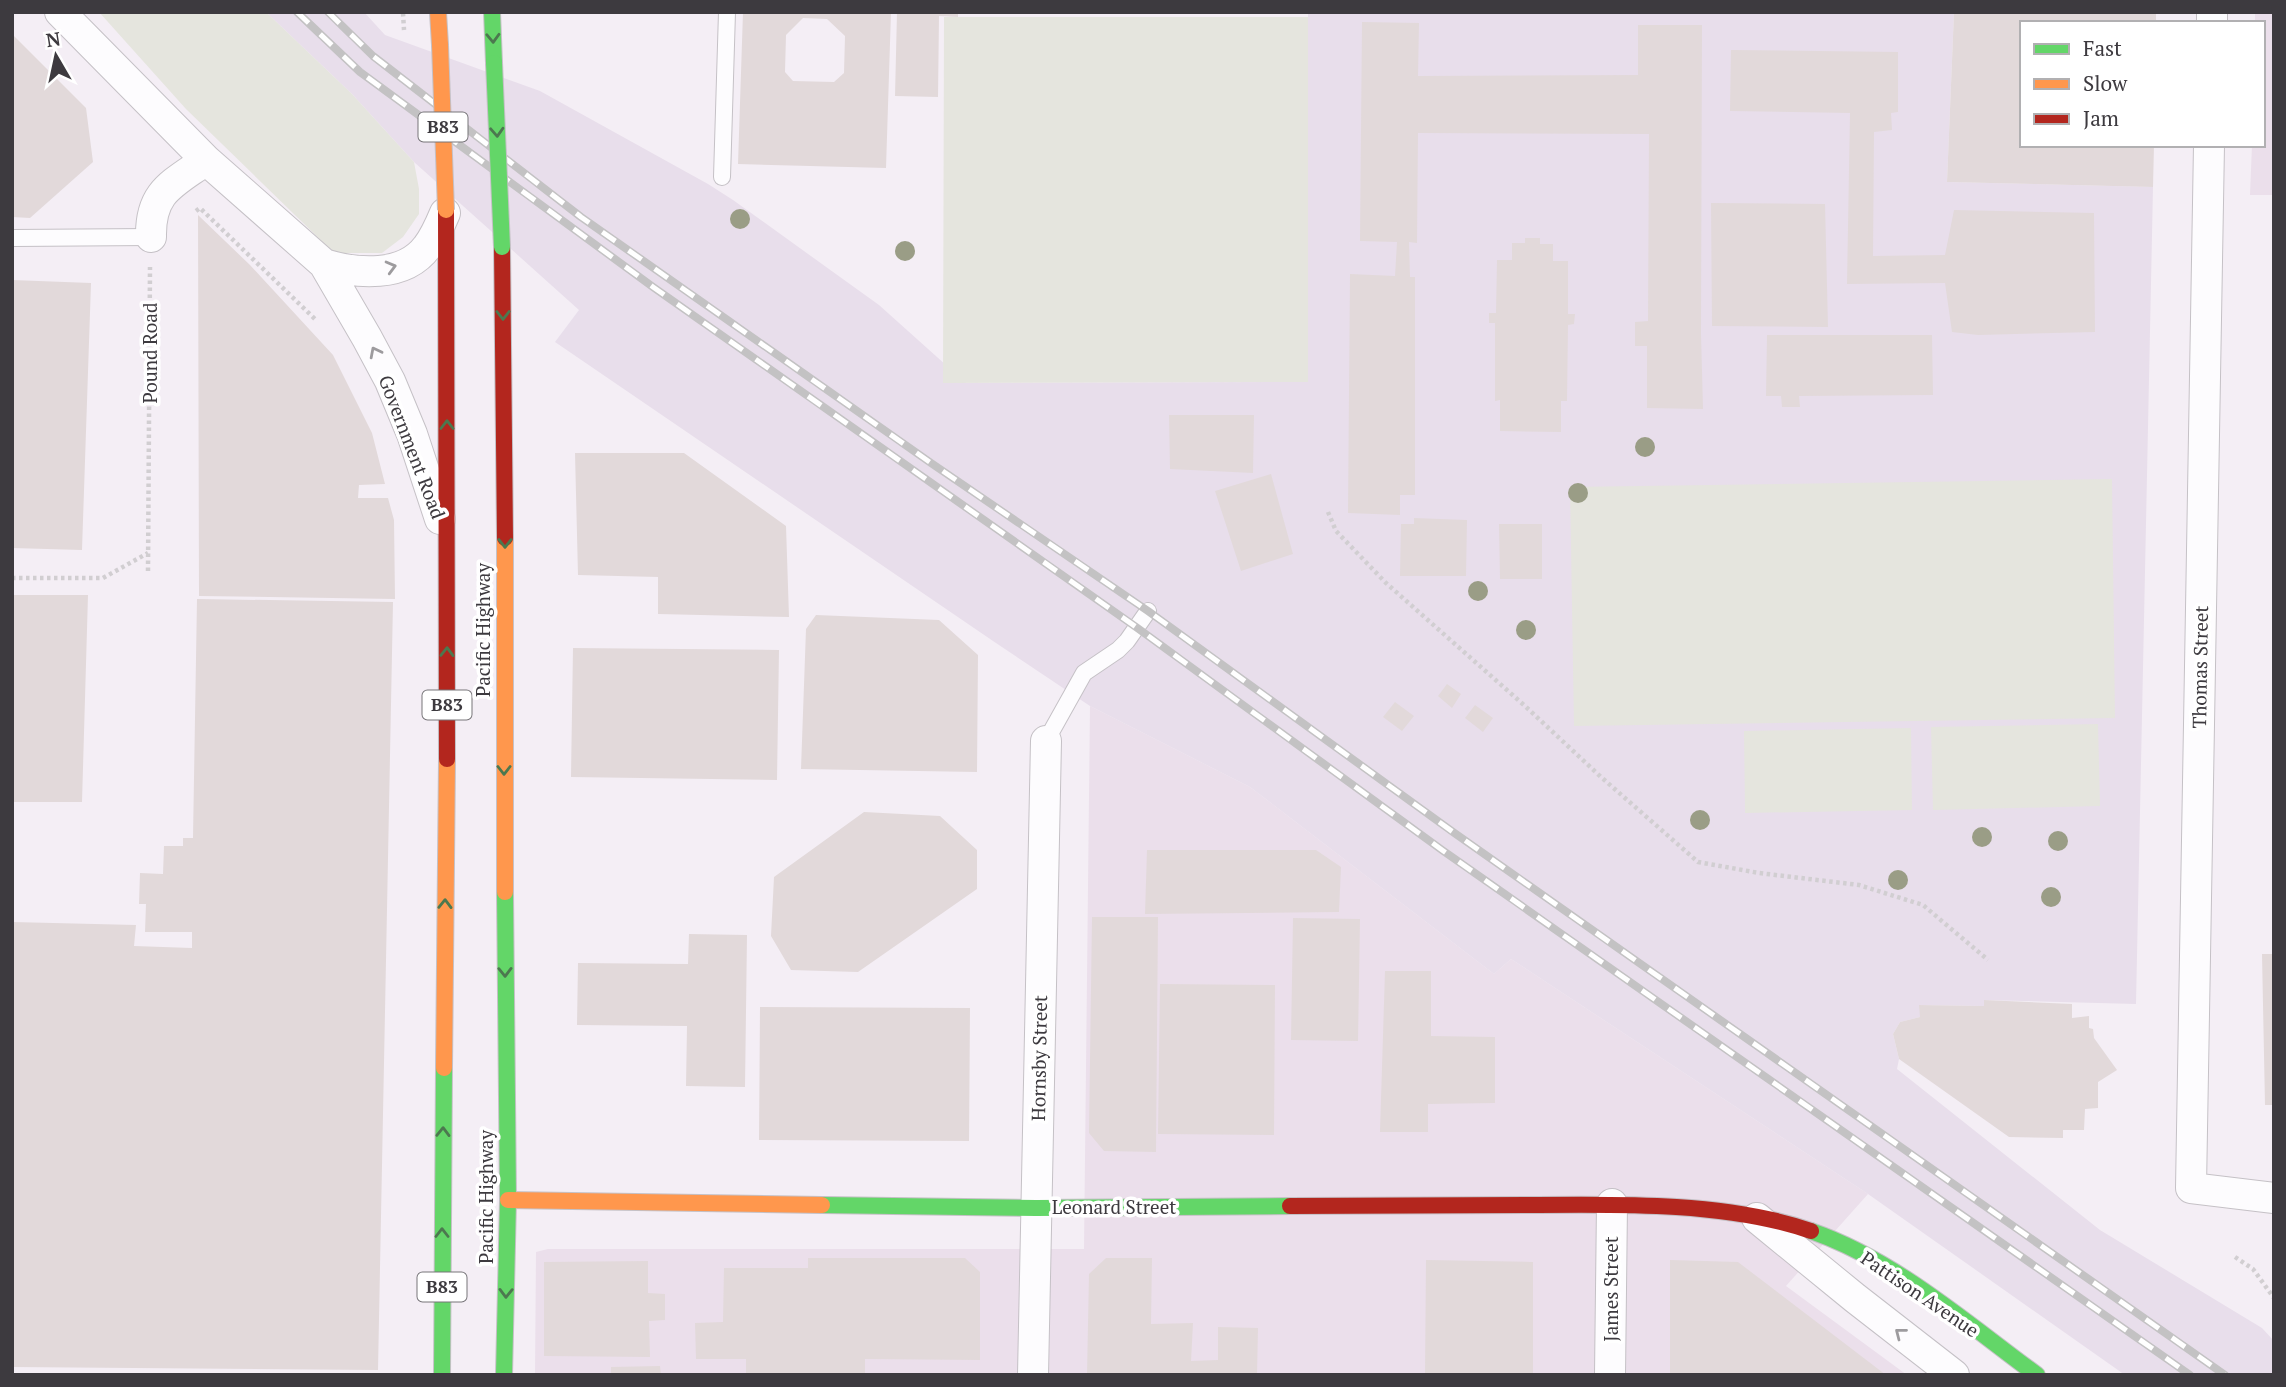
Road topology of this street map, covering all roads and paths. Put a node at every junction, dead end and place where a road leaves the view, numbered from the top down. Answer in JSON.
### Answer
{"nodes":[{"id":1,"x":60,"y":12,"type":"edge"},
{"id":2,"x":438,"y":12,"type":"edge"},
{"id":3,"x":492,"y":12,"type":"edge"},
{"id":4,"x":727,"y":12,"type":"edge"},
{"id":5,"x":2209,"y":147,"type":"edge"},
{"id":6,"x":206,"y":160,"type":"junction"},
{"id":7,"x":722,"y":177,"type":"dead end"},
{"id":8,"x":200,"y":208,"type":"dead end"},
{"id":9,"x":446,"y":210,"type":"junction"},
{"id":10,"x":150,"y":237,"type":"junction"},
{"id":11,"x":12,"y":238,"type":"edge"},
{"id":12,"x":324,"y":264,"type":"junction"},
{"id":13,"x":319,"y":323,"type":"dead end"},
{"id":14,"x":1328,"y":512,"type":"dead end"},
{"id":15,"x":148,"y":553,"type":"junction"},
{"id":16,"x":148,"y":571,"type":"dead end"},
{"id":17,"x":12,"y":578,"type":"edge"},
{"id":18,"x":448,"y":603,"type":"junction"},
{"id":19,"x":1147,"y":611,"type":"dead end"},
{"id":20,"x":1046,"y":741,"type":"joint"},
{"id":21,"x":1988,"y":960,"type":"dead end"},
{"id":22,"x":2274,"y":1198,"type":"edge"},
{"id":23,"x":508,"y":1200,"type":"junction"},
{"id":24,"x":1612,"y":1204,"type":"junction"},
{"id":25,"x":1036,"y":1208,"type":"junction"},
{"id":26,"x":1719,"y":1211,"type":"joint"},
{"id":27,"x":1756,"y":1217,"type":"junction"},
{"id":28,"x":2235,"y":1257,"type":"dead end"},
{"id":29,"x":2274,"y":1298,"type":"edge"},
{"id":30,"x":442,"y":1375,"type":"edge"},
{"id":31,"x":504,"y":1375,"type":"edge"},
{"id":32,"x":1033,"y":1375,"type":"edge"},
{"id":33,"x":1610,"y":1375,"type":"edge"},
{"id":34,"x":1954,"y":1375,"type":"edge"},
{"id":35,"x":2037,"y":1375,"type":"edge"}],
"edges":[{"from":1,"to":6,"type":"street","name":"Government Road"},
{"from":2,"to":9,"type":"main road","name":"Pacific Highway","number":"B83","bridge":true},
{"from":3,"to":23,"type":"main road","name":"Pacific Highway","number":"B83","one_way":true,"bridge":true},
{"from":4,"to":7,"type":"lane"},
{"from":5,"to":22,"type":"street","name":"Thomas Street"},
{"from":6,"to":10,"type":"street"},
{"from":6,"to":12,"type":"street","name":"Government Road"},
{"from":8,"to":13,"type":"path"},
{"from":12,"to":9,"type":"street","name":"Government Road","one_way":true},
{"from":18,"to":9,"type":"main road","name":"Pacific Highway","number":"B83","one_way":true},
{"from":10,"to":11,"type":"lane"},
{"from":10,"to":15,"type":"path","name":"Pound Road"},
{"from":18,"to":12,"type":"street","name":"Government Road","one_way":true},
{"from":14,"to":21,"type":"path"},
{"from":15,"to":16,"type":"path","name":"Pound Road"},
{"from":15,"to":17,"type":"path"},
{"from":30,"to":18,"type":"main road","name":"Pacific Highway","number":"B83","one_way":true},
{"from":19,"to":20,"type":"lane"},
{"from":20,"to":25,"type":"street","name":"Hornsby Street"},
{"from":23,"to":25,"type":"main road","name":"Leonard Street"},
{"from":23,"to":31,"type":"main road","name":"Pacific Highway","number":"B83","one_way":true},
{"from":24,"to":25,"type":"main road","name":"Leonard Street"},
{"from":24,"to":26,"type":"main road","name":"Leonard Street"},
{"from":24,"to":33,"type":"street","name":"James Street"},
{"from":25,"to":32,"type":"street","name":"Hornsby Street"},
{"from":26,"to":27,"type":"main road","name":"Pattison Avenue"},
{"from":34,"to":27,"type":"street","name":"Pattison Avenue","one_way":true},
{"from":27,"to":35,"type":"main road","name":"Pattison Avenue"},
{"from":28,"to":29,"type":"path"}]}
